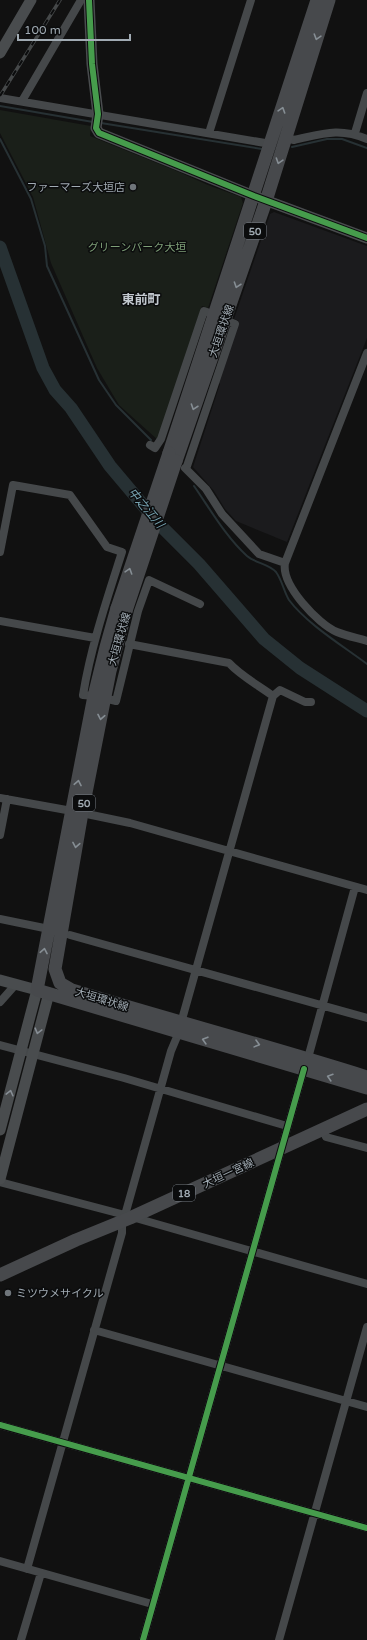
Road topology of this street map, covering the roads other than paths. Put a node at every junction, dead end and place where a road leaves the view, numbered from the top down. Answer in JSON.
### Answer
{"nodes":[{"id":1,"x":31,"y":0,"type":"edge"},
{"id":2,"x":81,"y":0,"type":"edge"},
{"id":3,"x":89,"y":0,"type":"edge"},
{"id":4,"x":250,"y":0,"type":"edge"},
{"id":5,"x":317,"y":0,"type":"edge"},
{"id":6,"x":329,"y":0,"type":"edge"},
{"id":7,"x":0,"y":53,"type":"edge"},
{"id":8,"x":367,"y":93,"type":"edge"},
{"id":9,"x":0,"y":98,"type":"edge"},
{"id":10,"x":22,"y":101,"type":"junction"},
{"id":11,"x":97,"y":120,"type":"junction"},
{"id":12,"x":209,"y":133,"type":"junction"},
{"id":13,"x":355,"y":133,"type":"junction"},
{"id":14,"x":286,"y":138,"type":"junction"},
{"id":15,"x":367,"y":139,"type":"edge"},
{"id":16,"x":271,"y":144,"type":"junction"},
{"id":17,"x":260,"y":198,"type":"junction"},
{"id":18,"x":367,"y":238,"type":"edge"},
{"id":19,"x":220,"y":318,"type":"junction"},
{"id":20,"x":367,"y":353,"type":"edge"},
{"id":21,"x":364,"y":371,"type":"edge"},
{"id":22,"x":150,"y":445,"type":"dead end"},
{"id":23,"x":179,"y":463,"type":"junction"},
{"id":24,"x":0,"y":552,"type":"edge"},
{"id":25,"x":285,"y":563,"type":"junction"},
{"id":26,"x":200,"y":604,"type":"dead end"},
{"id":27,"x":0,"y":621,"type":"edge"},
{"id":28,"x":95,"y":638,"type":"junction"},
{"id":29,"x":367,"y":641,"type":"edge"},
{"id":30,"x":130,"y":644,"type":"junction"},
{"id":31,"x":273,"y":696,"type":"junction"},
{"id":32,"x":99,"y":697,"type":"junction"},
{"id":33,"x":311,"y":702,"type":"dead end"},
{"id":34,"x":3,"y":798,"type":"edge"},
{"id":35,"x":77,"y":812,"type":"junction"},
{"id":36,"x":0,"y":835,"type":"edge"},
{"id":37,"x":229,"y":851,"type":"junction"},
{"id":38,"x":355,"y":887,"type":"junction"},
{"id":39,"x":367,"y":890,"type":"edge"},
{"id":40,"x":0,"y":919,"type":"edge"},
{"id":41,"x":49,"y":929,"type":"junction"},
{"id":42,"x":70,"y":935,"type":"dead end"},
{"id":43,"x":54,"y":969,"type":"junction"},
{"id":44,"x":195,"y":971,"type":"junction"},
{"id":45,"x":0,"y":980,"type":"edge"},
{"id":46,"x":16,"y":984,"type":"junction"},
{"id":47,"x":72,"y":990,"type":"junction"},
{"id":48,"x":43,"y":992,"type":"junction"},
{"id":49,"x":0,"y":1002,"type":"edge"},
{"id":50,"x":322,"y":1006,"type":"junction"},
{"id":51,"x":367,"y":1018,"type":"edge"},
{"id":52,"x":180,"y":1028,"type":"junction"},
{"id":53,"x":0,"y":1045,"type":"edge"},
{"id":54,"x":20,"y":1050,"type":"junction"},
{"id":55,"x":32,"y":1054,"type":"junction"},
{"id":56,"x":306,"y":1064,"type":"junction"},
{"id":57,"x":367,"y":1077,"type":"edge"},
{"id":58,"x":367,"y":1088,"type":"edge"},
{"id":59,"x":161,"y":1090,"type":"junction"},
{"id":60,"x":367,"y":1109,"type":"edge"},
{"id":61,"x":287,"y":1126,"type":"junction"},
{"id":62,"x":0,"y":1130,"type":"edge"},
{"id":63,"x":323,"y":1130,"type":"junction"},
{"id":64,"x":367,"y":1148,"type":"edge"},
{"id":65,"x":280,"y":1150,"type":"junction"},
{"id":66,"x":0,"y":1179,"type":"edge"},
{"id":67,"x":0,"y":1182,"type":"edge"},
{"id":68,"x":126,"y":1218,"type":"junction"},
{"id":69,"x":252,"y":1252,"type":"junction"},
{"id":70,"x":0,"y":1275,"type":"edge"},
{"id":71,"x":367,"y":1284,"type":"edge"},
{"id":72,"x":367,"y":1327,"type":"edge"},
{"id":73,"x":94,"y":1330,"type":"junction"},
{"id":74,"x":220,"y":1365,"type":"junction"},
{"id":75,"x":346,"y":1401,"type":"junction"},
{"id":76,"x":367,"y":1407,"type":"edge"},
{"id":77,"x":0,"y":1425,"type":"edge"},
{"id":78,"x":62,"y":1443,"type":"junction"},
{"id":79,"x":188,"y":1478,"type":"junction"},
{"id":80,"x":314,"y":1514,"type":"junction"},
{"id":81,"x":367,"y":1528,"type":"edge"},
{"id":82,"x":0,"y":1561,"type":"edge"},
{"id":83,"x":27,"y":1569,"type":"junction"},
{"id":84,"x":41,"y":1573,"type":"junction"},
{"id":85,"x":152,"y":1604,"type":"junction"},
{"id":86,"x":22,"y":1640,"type":"edge"},
{"id":87,"x":143,"y":1640,"type":"edge"},
{"id":88,"x":279,"y":1640,"type":"edge"}],
"edges":[{"from":1,"to":7,"type":"street"},
{"from":2,"to":10,"type":"street"},
{"from":3,"to":11,"type":"street"},
{"from":4,"to":12,"type":"street"},
{"from":16,"to":5,"type":"main road","name":"大垣環状線","number":"50","one_way":true},
{"from":6,"to":14,"type":"main road","name":"大垣環状線","number":"50","one_way":true},
{"from":8,"to":13,"type":"street"},
{"from":9,"to":10,"type":"street"},
{"from":10,"to":11,"type":"street"},
{"from":11,"to":12,"type":"street"},
{"from":11,"to":17,"type":"street"},
{"from":12,"to":16,"type":"street"},
{"from":13,"to":14,"type":"street"},
{"from":13,"to":15,"type":"street"},
{"from":14,"to":17,"type":"main road","name":"大垣環状線","number":"50","one_way":true},
{"from":16,"to":17,"type":"main road","name":"大垣環状線","number":"50"},
{"from":17,"to":18,"type":"street"},
{"from":17,"to":19,"type":"main road","name":"大垣環状線","number":"50"},
{"from":19,"to":22,"type":"street"},
{"from":19,"to":23,"type":"main road","name":"大垣環状線","number":"50"},
{"from":19,"to":23,"type":"street"},
{"from":20,"to":21,"type":"street"},
{"from":21,"to":25,"type":"street"},
{"from":23,"to":25,"type":"street"},
{"from":23,"to":32,"type":"main road","name":"大垣環状線","number":"50","bridge":true},
{"from":24,"to":28,"type":"street"},
{"from":25,"to":29,"type":"street"},
{"from":26,"to":30,"type":"street"},
{"from":27,"to":28,"type":"street"},
{"from":28,"to":32,"type":"street"},
{"from":30,"to":31,"type":"street"},
{"from":30,"to":32,"type":"street"},
{"from":31,"to":33,"type":"street"},
{"from":31,"to":37,"type":"street"},
{"from":32,"to":35,"type":"main road","name":"大垣環状線","number":"50"},
{"from":34,"to":35,"type":"street"},
{"from":34,"to":36,"type":"street"},
{"from":35,"to":37,"type":"street"},
{"from":35,"to":41,"type":"main road","name":"大垣環状線","number":"50"},
{"from":35,"to":43,"type":"main road","name":"大垣環状線","number":"50","one_way":true},
{"from":37,"to":38,"type":"street"},
{"from":37,"to":44,"type":"street"},
{"from":38,"to":39,"type":"street"},
{"from":38,"to":50,"type":"street"},
{"from":40,"to":41,"type":"street"},
{"from":48,"to":41,"type":"main road","name":"大垣環状線","number":"50","one_way":true},
{"from":42,"to":44,"type":"street"},
{"from":43,"to":47,"type":"main road","name":"大垣環状線"},
{"from":43,"to":48,"type":"main road","number":"50"},
{"from":44,"to":50,"type":"street"},
{"from":44,"to":52,"type":"street"},
{"from":45,"to":46,"type":"street"},
{"from":46,"to":48,"type":"street"},
{"from":46,"to":49,"type":"street"},
{"from":47,"to":48,"type":"main road"},
{"from":47,"to":52,"type":"main road","name":"大垣環状線"},
{"from":48,"to":52,"type":"main road","name":"大垣環状線"},
{"from":48,"to":54,"type":"street"},
{"from":48,"to":55,"type":"street","one_way":true},
{"from":50,"to":51,"type":"street"},
{"from":50,"to":56,"type":"street"},
{"from":52,"to":56,"type":"main road","name":"大垣環状線"},
{"from":52,"to":59,"type":"street"},
{"from":53,"to":54,"type":"street"},
{"from":54,"to":55,"type":"street"},
{"from":62,"to":54,"type":"street","one_way":true},
{"from":55,"to":59,"type":"street"},
{"from":55,"to":66,"type":"street"},
{"from":56,"to":57,"type":"main road","name":"大垣環状線"},
{"from":58,"to":56,"type":"main road","name":"大垣環状線","one_way":true},
{"from":56,"to":61,"type":"street"},
{"from":59,"to":61,"type":"street"},
{"from":59,"to":68,"type":"street"},
{"from":60,"to":63,"type":"main road","name":"大垣一宮線","number":"18"},
{"from":61,"to":65,"type":"street"},
{"from":63,"to":64,"type":"street"},
{"from":63,"to":65,"type":"main road","name":"大垣一宮線","number":"18"},
{"from":65,"to":68,"type":"main road","name":"大垣一宮線","number":"18"},
{"from":65,"to":69,"type":"street"},
{"from":67,"to":68,"type":"street"},
{"from":68,"to":69,"type":"street"},
{"from":68,"to":70,"type":"main road","name":"大垣一宮線","number":"18"},
{"from":68,"to":73,"type":"street"},
{"from":69,"to":71,"type":"street"},
{"from":69,"to":74,"type":"street"},
{"from":72,"to":75,"type":"street"},
{"from":73,"to":74,"type":"street"},
{"from":73,"to":78,"type":"street"},
{"from":74,"to":75,"type":"street"},
{"from":74,"to":79,"type":"street"},
{"from":75,"to":76,"type":"street"},
{"from":75,"to":80,"type":"street"},
{"from":77,"to":78,"type":"street"},
{"from":78,"to":79,"type":"street"},
{"from":78,"to":83,"type":"street"},
{"from":79,"to":80,"type":"street"},
{"from":79,"to":85,"type":"street"},
{"from":80,"to":81,"type":"street"},
{"from":80,"to":88,"type":"street"},
{"from":82,"to":83,"type":"street"},
{"from":83,"to":84,"type":"street"},
{"from":84,"to":85,"type":"street"},
{"from":84,"to":86,"type":"street"},
{"from":85,"to":87,"type":"street"}]}
